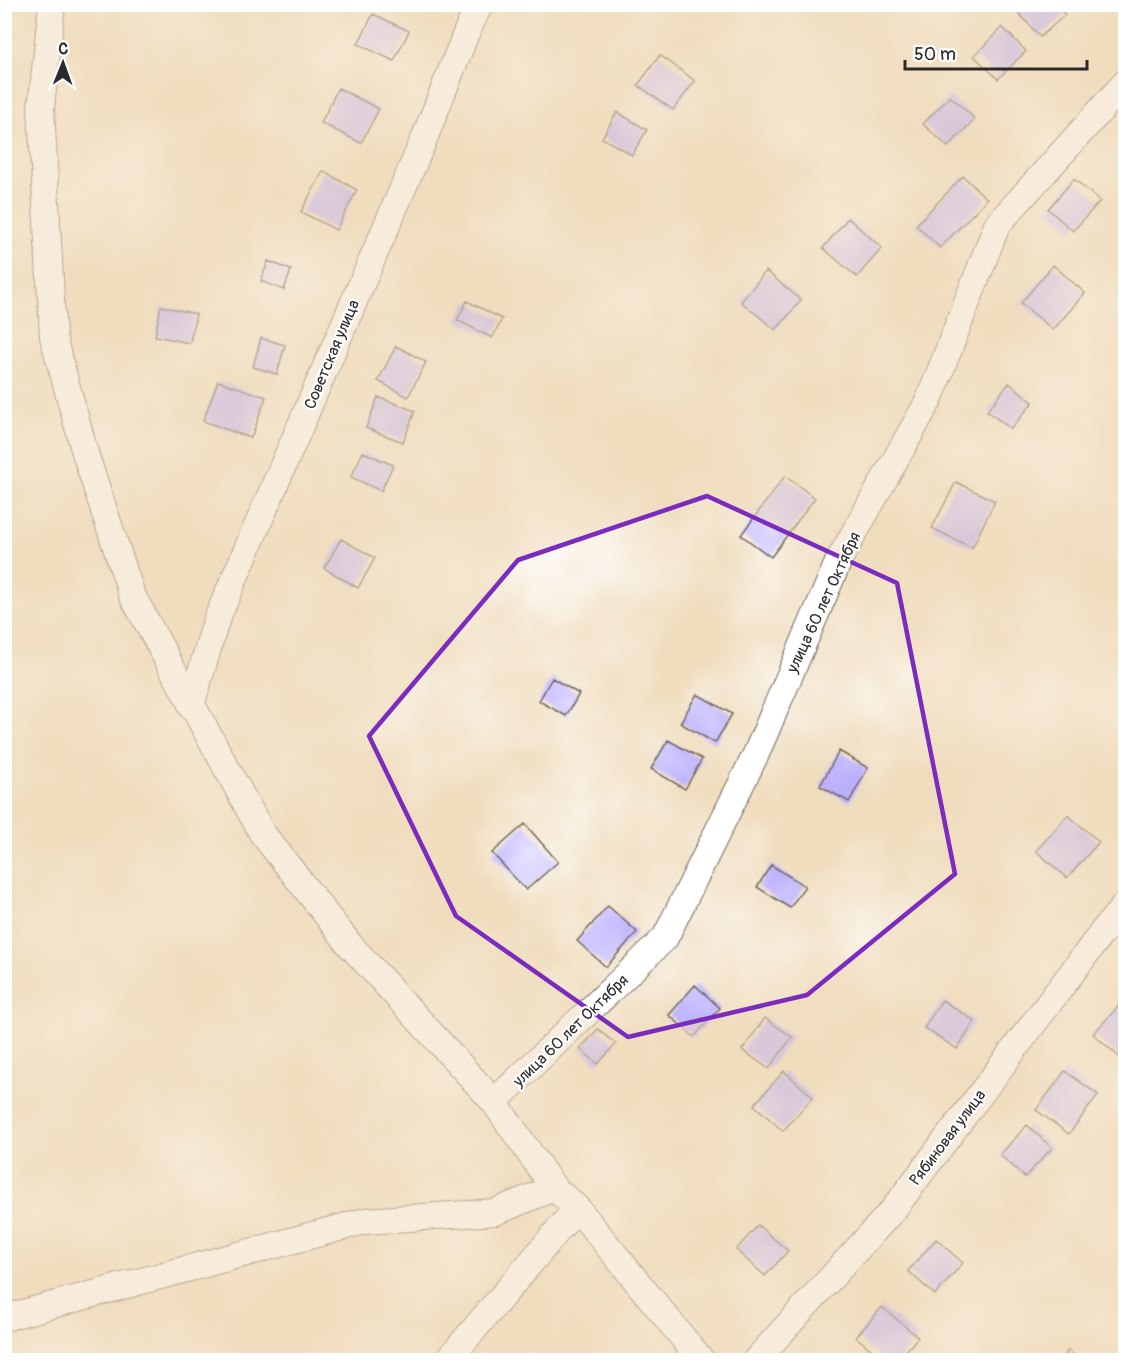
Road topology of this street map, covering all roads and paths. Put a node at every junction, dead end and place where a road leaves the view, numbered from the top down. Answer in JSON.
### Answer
{"nodes":[{"id":1,"x":52,"y":4,"type":"edge"},
{"id":2,"x":480,"y":4,"type":"edge"},
{"id":3,"x":1125,"y":82,"type":"edge"},
{"id":4,"x":191,"y":706,"type":"junction"},
{"id":5,"x":1125,"y":904,"type":"edge"},
{"id":6,"x":494,"y":1102,"type":"junction"},
{"id":7,"x":554,"y":1188,"type":"junction"},
{"id":8,"x":577,"y":1208,"type":"junction"},
{"id":9,"x":4,"y":1318,"type":"edge"},
{"id":10,"x":448,"y":1360,"type":"edge"},
{"id":11,"x":701,"y":1360,"type":"edge"},
{"id":12,"x":756,"y":1360,"type":"edge"}],
"edges":[{"from":1,"to":4,"type":"street"},
{"from":2,"to":4,"type":"street","name":"Советская улица"},
{"from":3,"to":6,"type":"street","name":"улица 60 лет Октября"},
{"from":4,"to":6,"type":"street"},
{"from":5,"to":12,"type":"street","name":"Рябиновая улица"},
{"from":6,"to":7,"type":"street"},
{"from":7,"to":8,"type":"street"},
{"from":7,"to":9,"type":"street"},
{"from":8,"to":10,"type":"street"},
{"from":8,"to":11,"type":"street"}]}
